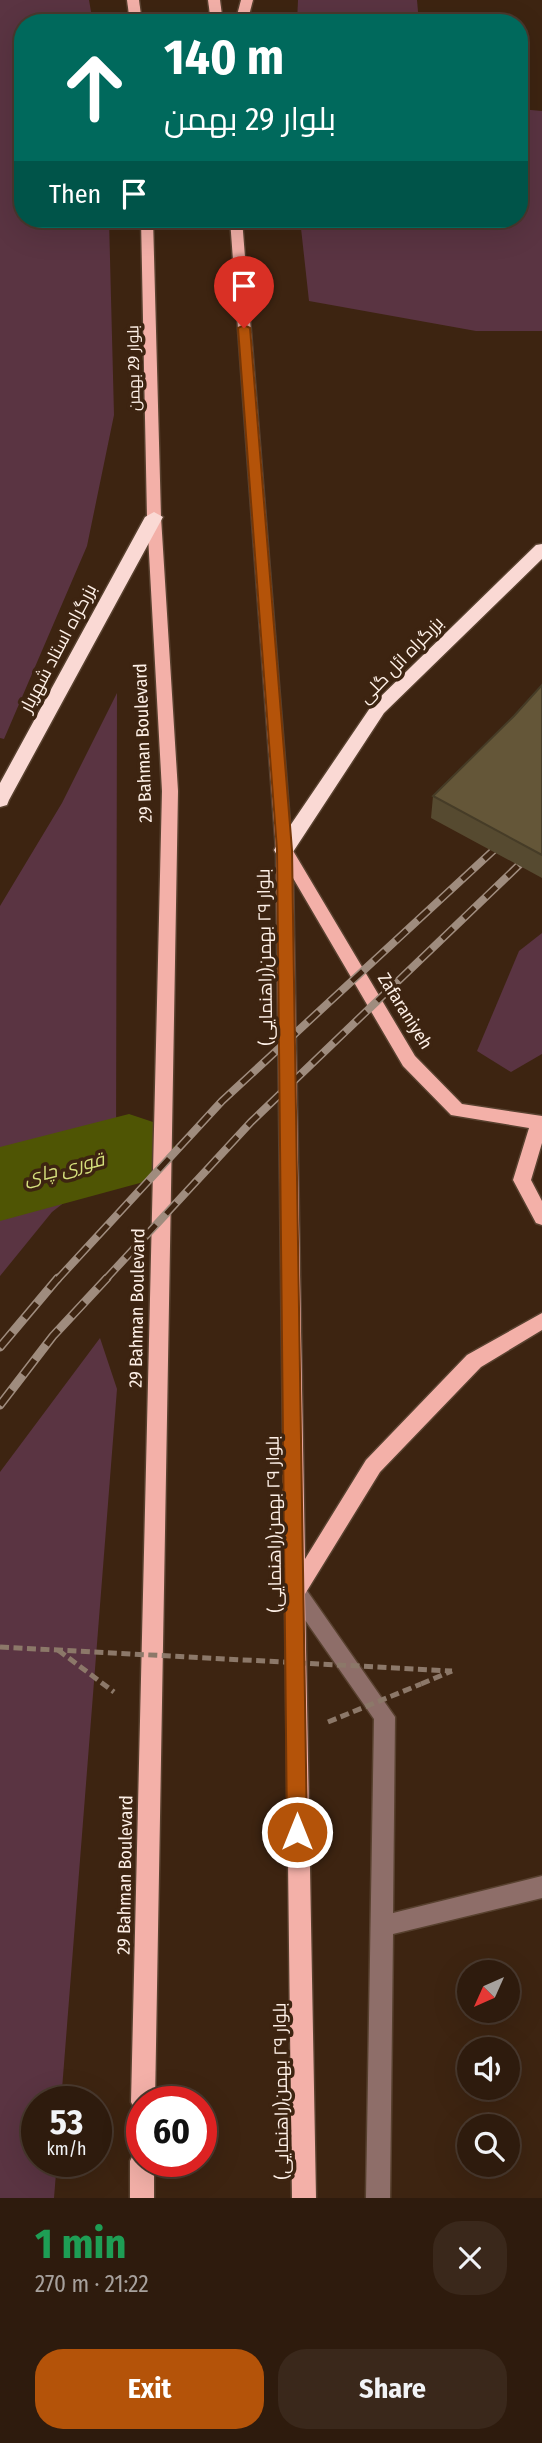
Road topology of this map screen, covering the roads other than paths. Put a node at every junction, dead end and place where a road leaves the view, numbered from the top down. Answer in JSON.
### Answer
{"nodes":[{"id":1,"x":147,"y":228,"type":"edge"},
{"id":2,"x":237,"y":228,"type":"edge"},
{"id":3,"x":153,"y":517,"type":"junction"},
{"id":4,"x":542,"y":549,"type":"edge"},
{"id":5,"x":0,"y":800,"type":"edge"},
{"id":6,"x":284,"y":850,"type":"junction"},
{"id":7,"x":541,"y":1124,"type":"edge"},
{"id":8,"x":542,"y":1218,"type":"edge"},
{"id":9,"x":542,"y":1321,"type":"edge"},
{"id":10,"x":296,"y":1591,"type":"junction"},
{"id":11,"x":542,"y":1886,"type":"edge"},
{"id":12,"x":382,"y":1926,"type":"junction"},
{"id":13,"x":144,"y":2086,"type":"edge"},
{"id":14,"x":142,"y":2177,"type":"edge"},
{"id":15,"x":142,"y":2198,"type":"edge"},
{"id":16,"x":304,"y":2198,"type":"edge"},
{"id":17,"x":378,"y":2198,"type":"edge"}],
"edges":[{"from":1,"to":3,"type":"main road","name":"بلوار 29 بهمن"},
{"from":2,"to":6,"type":"main road"},
{"from":3,"to":5,"type":"highway","name":"بزرگراه استاد شهریار"},
{"from":3,"to":13,"type":"main road","name":"29 Bahman Boulevard"},
{"from":4,"to":6,"type":"highway","name":"بزرگراه ائل گلی"},
{"from":6,"to":7,"type":"main road","name":"Zafaraniyeh"},
{"from":6,"to":10,"type":"main road","name":"بلوار ٢٩ بهمن(راهنمایی)"},
{"from":7,"to":8,"type":"main road"},
{"from":9,"to":10,"type":"main road"},
{"from":10,"to":12,"type":"street"},
{"from":10,"to":16,"type":"main road","name":"بلوار ٢٩ بهمن(راهنمایی)"},
{"from":11,"to":12,"type":"street"},
{"from":12,"to":17,"type":"street"},
{"from":14,"to":15,"type":"main road"}]}
